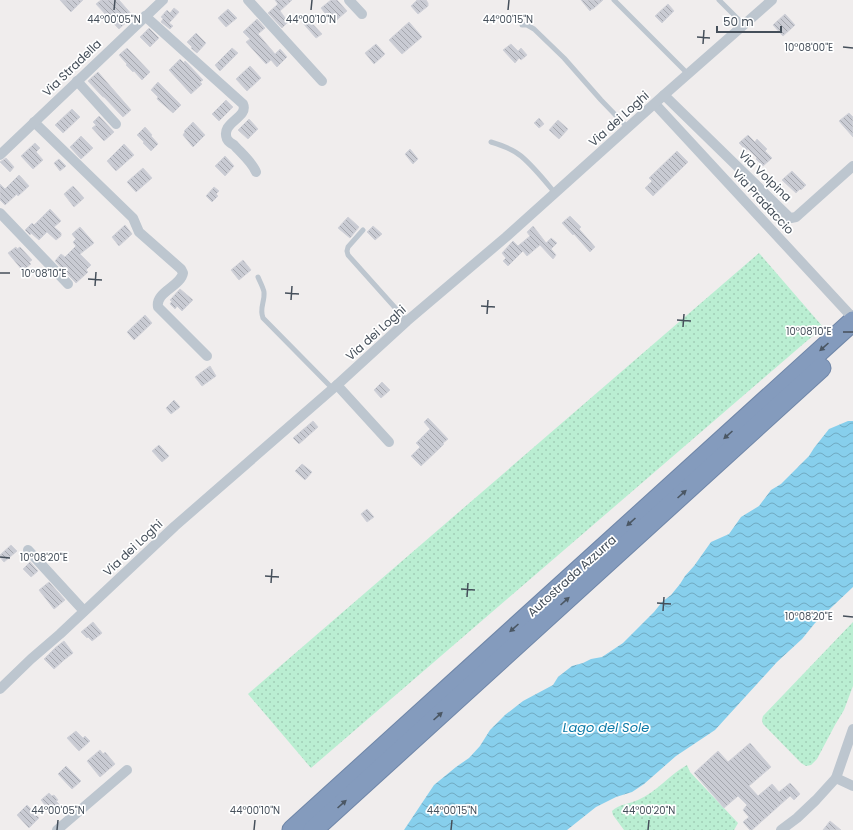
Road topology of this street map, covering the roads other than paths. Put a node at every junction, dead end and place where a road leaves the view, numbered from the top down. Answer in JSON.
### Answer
{"nodes":[{"id":1,"x":163,"y":0,"type":"edge"},
{"id":2,"x":248,"y":0,"type":"edge"},
{"id":3,"x":349,"y":0,"type":"edge"},
{"id":4,"x":614,"y":0,"type":"edge"},
{"id":5,"x":719,"y":0,"type":"edge"},
{"id":6,"x":772,"y":0,"type":"edge"},
{"id":7,"x":362,"y":14,"type":"dead end"},
{"id":8,"x":145,"y":16,"type":"junction"},
{"id":9,"x":522,"y":24,"type":"dead end"},
{"id":10,"x":744,"y":25,"type":"junction"},
{"id":11,"x":688,"y":74,"type":"junction"},
{"id":12,"x":77,"y":81,"type":"junction"},
{"id":13,"x":322,"y":81,"type":"dead end"},
{"id":14,"x":664,"y":95,"type":"junction"},
{"id":15,"x":655,"y":104,"type":"junction"},
{"id":16,"x":34,"y":122,"type":"junction"},
{"id":17,"x":116,"y":124,"type":"dead end"},
{"id":18,"x":628,"y":128,"type":"junction"},
{"id":19,"x":490,"y":142,"type":"dead end"},
{"id":20,"x":0,"y":155,"type":"edge"},
{"id":21,"x":853,"y":166,"type":"edge"},
{"id":22,"x":256,"y":172,"type":"dead end"},
{"id":23,"x":555,"y":193,"type":"junction"},
{"id":24,"x":0,"y":213,"type":"edge"},
{"id":25,"x":363,"y":230,"type":"dead end"},
{"id":26,"x":258,"y":277,"type":"dead end"},
{"id":27,"x":68,"y":284,"type":"dead end"},
{"id":28,"x":853,"y":320,"type":"edge"},
{"id":29,"x":407,"y":321,"type":"junction"},
{"id":30,"x":853,"y":339,"type":"edge"},
{"id":31,"x":207,"y":356,"type":"dead end"},
{"id":32,"x":335,"y":386,"type":"junction"},
{"id":33,"x":389,"y":442,"type":"dead end"},
{"id":34,"x":28,"y":550,"type":"dead end"},
{"id":35,"x":84,"y":611,"type":"junction"},
{"id":36,"x":0,"y":689,"type":"edge"},
{"id":37,"x":853,"y":729,"type":"edge"},
{"id":38,"x":127,"y":770,"type":"dead end"},
{"id":39,"x":836,"y":778,"type":"junction"},
{"id":40,"x":853,"y":786,"type":"edge"},
{"id":41,"x":57,"y":830,"type":"edge"},
{"id":42,"x":292,"y":830,"type":"edge"},
{"id":43,"x":313,"y":830,"type":"edge"},
{"id":44,"x":781,"y":830,"type":"edge"}],
"edges":[{"from":1,"to":8,"type":"street","name":"Via Stradella"},
{"from":2,"to":13,"type":"street"},
{"from":3,"to":7,"type":"street"},
{"from":4,"to":11,"type":"lane"},
{"from":5,"to":10,"type":"lane"},
{"from":6,"to":10,"type":"street","name":"Via dei Loghi"},
{"from":8,"to":12,"type":"street","name":"Via Stradella"},
{"from":8,"to":22,"type":"street"},
{"from":9,"to":18,"type":"lane"},
{"from":10,"to":11,"type":"street","name":"Via dei Loghi"},
{"from":11,"to":14,"type":"street","name":"Via dei Loghi"},
{"from":12,"to":16,"type":"street","name":"Via Stradella"},
{"from":12,"to":17,"type":"street"},
{"from":14,"to":15,"type":"street","name":"Via dei Loghi"},
{"from":14,"to":21,"type":"street","name":"Via Volpina"},
{"from":15,"to":18,"type":"street","name":"Via dei Loghi"},
{"from":15,"to":28,"type":"street","name":"Via Pradaccio"},
{"from":16,"to":20,"type":"street","name":"Via Stradella"},
{"from":16,"to":31,"type":"street"},
{"from":18,"to":23,"type":"street","name":"Via dei Loghi"},
{"from":19,"to":23,"type":"lane"},
{"from":23,"to":29,"type":"street","name":"Via dei Loghi"},
{"from":24,"to":27,"type":"street"},
{"from":25,"to":29,"type":"lane"},
{"from":26,"to":32,"type":"lane"},
{"from":28,"to":42,"type":"highway","name":"Autostrada Azzurra","one_way":true},
{"from":29,"to":32,"type":"street","name":"Via dei Loghi"},
{"from":43,"to":30,"type":"highway","name":"Autostrada Azzurra","one_way":true},
{"from":32,"to":33,"type":"street"},
{"from":32,"to":35,"type":"street","name":"Via dei Loghi"},
{"from":34,"to":35,"type":"street"},
{"from":35,"to":36,"type":"street","name":"Via dei Loghi"},
{"from":37,"to":39,"type":"street"},
{"from":38,"to":41,"type":"street"},
{"from":39,"to":40,"type":"street"},
{"from":39,"to":44,"type":"street"}]}
